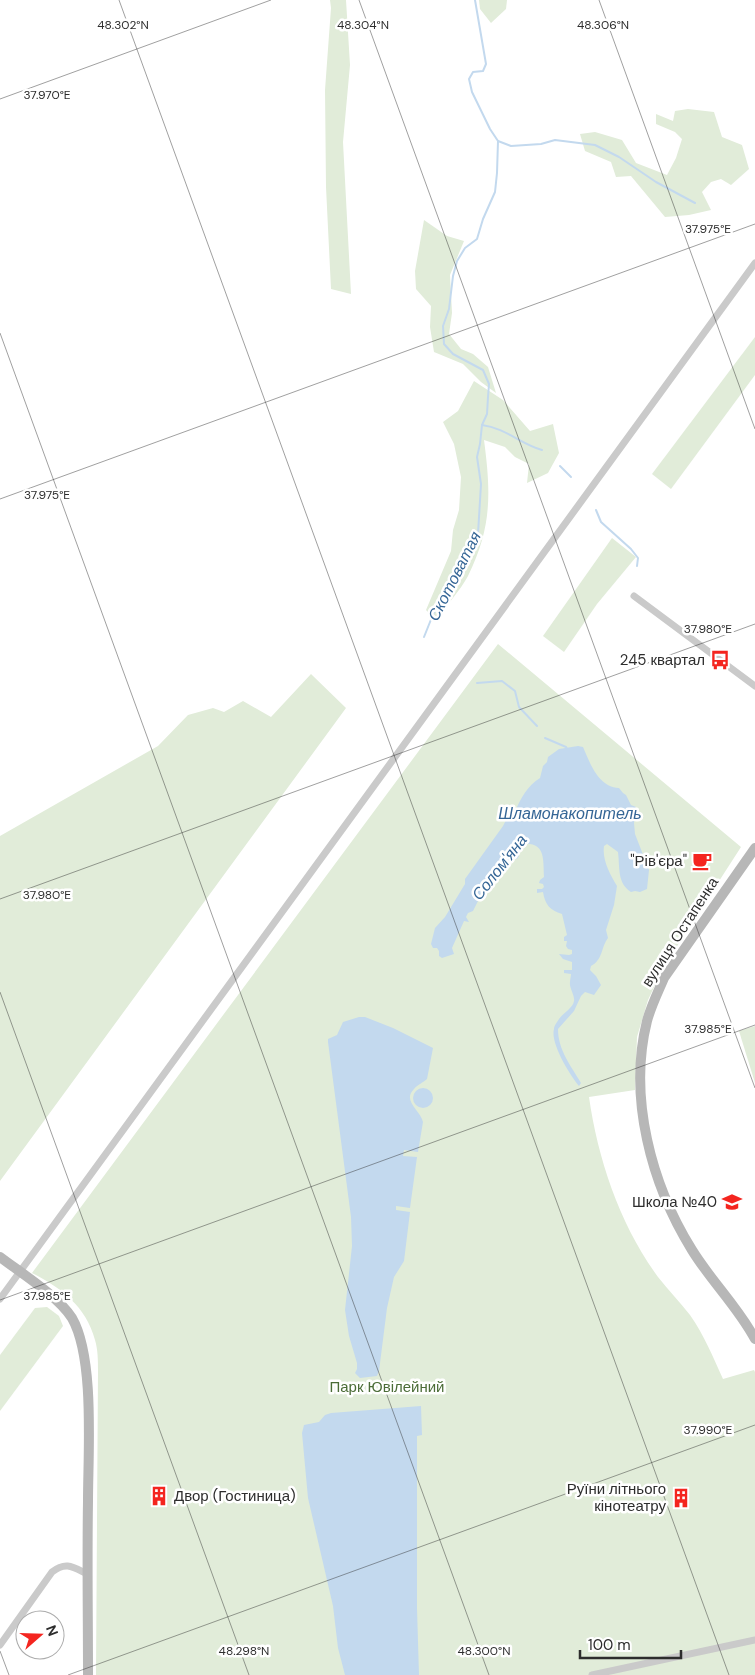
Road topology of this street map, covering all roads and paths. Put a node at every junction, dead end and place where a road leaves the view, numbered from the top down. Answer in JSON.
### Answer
{"nodes":[{"id":1,"x":755,"y":263,"type":"edge"},
{"id":2,"x":634,"y":596,"type":"dead end"},
{"id":3,"x":755,"y":686,"type":"edge"},
{"id":4,"x":755,"y":848,"type":"edge"},
{"id":5,"x":0,"y":1257,"type":"edge"},
{"id":6,"x":20,"y":1272,"type":"junction"},
{"id":7,"x":0,"y":1299,"type":"edge"},
{"id":8,"x":755,"y":1339,"type":"edge"},
{"id":9,"x":87,"y":1574,"type":"junction"},
{"id":10,"x":755,"y":1640,"type":"edge"},
{"id":11,"x":0,"y":1645,"type":"edge"},
{"id":12,"x":88,"y":1675,"type":"edge"},
{"id":13,"x":592,"y":1675,"type":"edge"}],
"edges":[{"from":1,"to":6,"type":"street"},
{"from":2,"to":3,"type":"street"},
{"from":4,"to":8,"type":"street","name":"вулиця Остапенка"},
{"from":5,"to":6,"type":"street"},
{"from":6,"to":7,"type":"street"},
{"from":6,"to":9,"type":"street"},
{"from":9,"to":11,"type":"street"},
{"from":9,"to":12,"type":"street"},
{"from":10,"to":13,"type":"street"}]}
